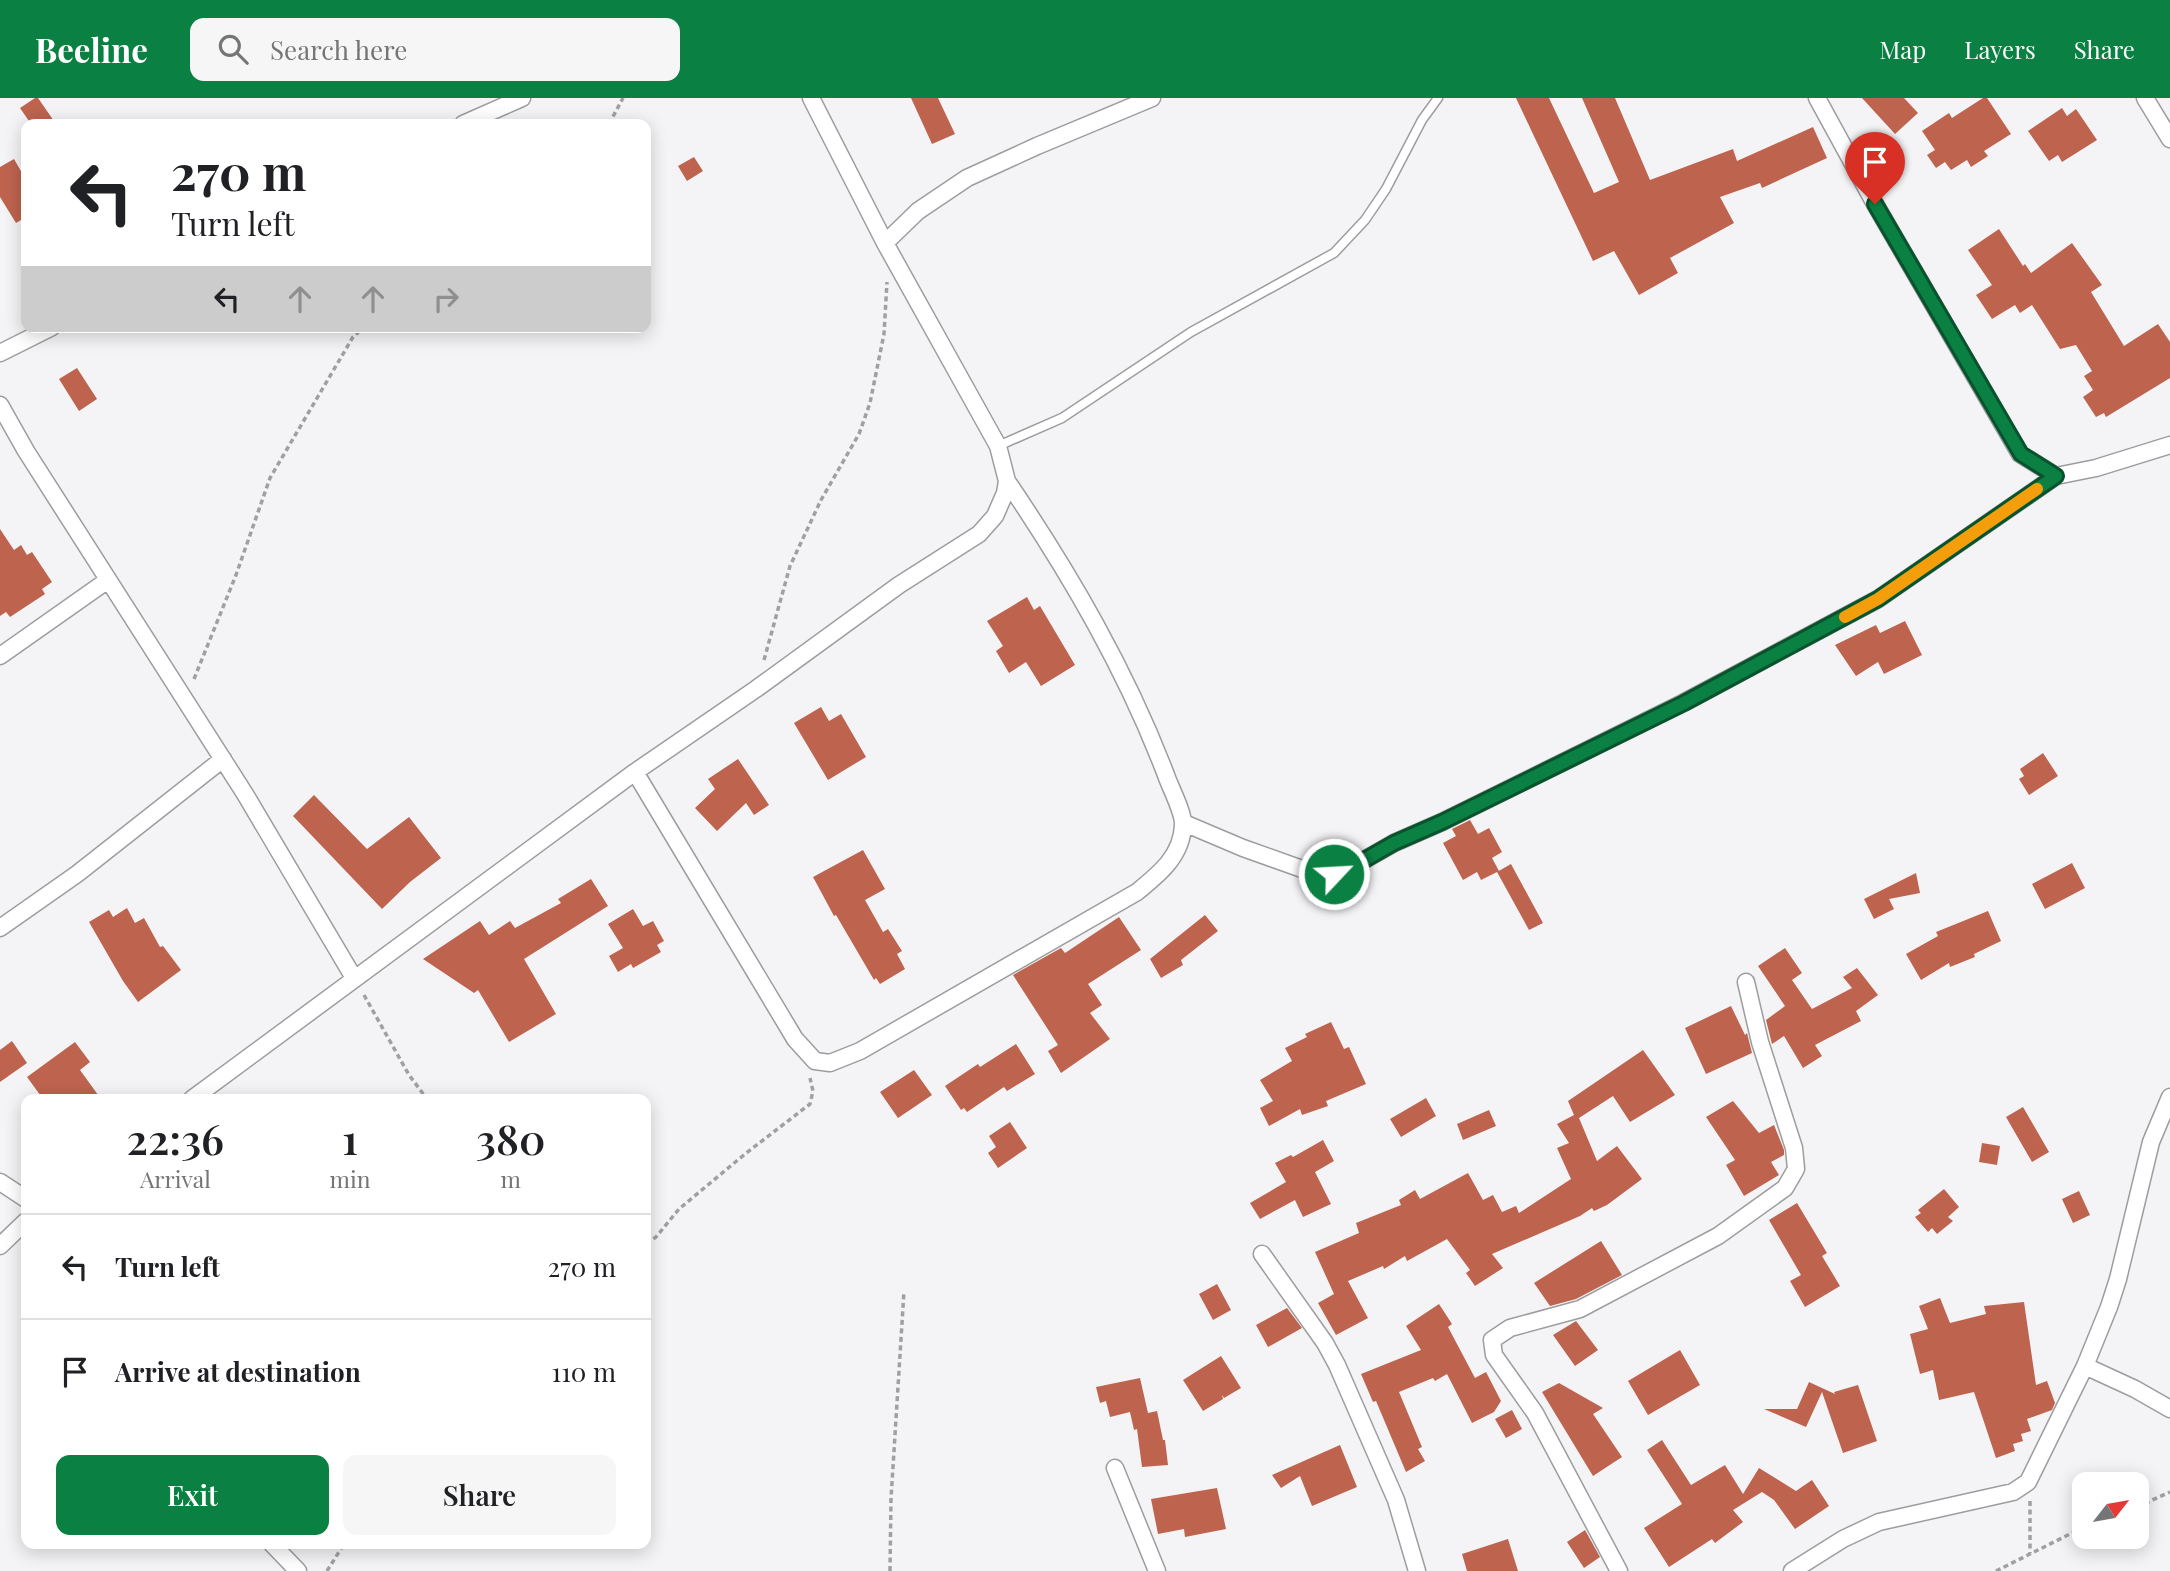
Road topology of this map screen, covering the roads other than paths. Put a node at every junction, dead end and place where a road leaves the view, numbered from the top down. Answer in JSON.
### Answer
{"nodes":[{"id":1,"x":522,"y":98,"type":"edge"},
{"id":2,"x":811,"y":98,"type":"edge"},
{"id":3,"x":1152,"y":98,"type":"edge"},
{"id":4,"x":1438,"y":98,"type":"edge"},
{"id":5,"x":1818,"y":98,"type":"edge"},
{"id":6,"x":2145,"y":98,"type":"edge"},
{"id":7,"x":474,"y":119,"type":"edge"},
{"id":8,"x":2168,"y":129,"type":"edge"},
{"id":9,"x":889,"y":250,"type":"junction"},
{"id":10,"x":40,"y":333,"type":"edge"},
{"id":11,"x":0,"y":353,"type":"edge"},
{"id":12,"x":0,"y":405,"type":"edge"},
{"id":13,"x":2170,"y":445,"type":"edge"},
{"id":14,"x":998,"y":446,"type":"junction"},
{"id":15,"x":2056,"y":476,"type":"junction"},
{"id":16,"x":1007,"y":481,"type":"junction"},
{"id":17,"x":108,"y":580,"type":"junction"},
{"id":18,"x":0,"y":656,"type":"edge"},
{"id":19,"x":223,"y":759,"type":"junction"},
{"id":20,"x":635,"y":772,"type":"junction"},
{"id":21,"x":1184,"y":823,"type":"junction"},
{"id":22,"x":0,"y":928,"type":"edge"},
{"id":23,"x":354,"y":978,"type":"junction"},
{"id":24,"x":1746,"y":982,"type":"dead end"},
{"id":25,"x":198,"y":1094,"type":"edge"},
{"id":26,"x":2170,"y":1097,"type":"edge"},
{"id":27,"x":0,"y":1182,"type":"edge"},
{"id":28,"x":21,"y":1196,"type":"edge"},
{"id":29,"x":21,"y":1227,"type":"edge"},
{"id":30,"x":0,"y":1246,"type":"edge"},
{"id":31,"x":1262,"y":1254,"type":"dead end"},
{"id":32,"x":2085,"y":1366,"type":"junction"},
{"id":33,"x":2170,"y":1409,"type":"edge"},
{"id":34,"x":1115,"y":1468,"type":"dead end"},
{"id":35,"x":277,"y":1549,"type":"edge"},
{"id":36,"x":298,"y":1571,"type":"edge"},
{"id":37,"x":1157,"y":1571,"type":"edge"},
{"id":38,"x":1417,"y":1571,"type":"edge"},
{"id":39,"x":1619,"y":1571,"type":"edge"},
{"id":40,"x":1792,"y":1571,"type":"edge"}],
"edges":[{"from":1,"to":7,"type":"street"},
{"from":2,"to":9,"type":"street"},
{"from":3,"to":9,"type":"street"},
{"from":4,"to":14,"type":"lane"},
{"from":5,"to":15,"type":"street"},
{"from":6,"to":8,"type":"street"},
{"from":9,"to":14,"type":"street"},
{"from":10,"to":11,"type":"street"},
{"from":12,"to":17,"type":"street"},
{"from":13,"to":15,"type":"street"},
{"from":14,"to":16,"type":"street"},
{"from":15,"to":21,"type":"street"},
{"from":16,"to":20,"type":"street"},
{"from":16,"to":21,"type":"street"},
{"from":17,"to":18,"type":"street"},
{"from":17,"to":19,"type":"street"},
{"from":19,"to":22,"type":"street"},
{"from":19,"to":23,"type":"street"},
{"from":20,"to":21,"type":"street"},
{"from":20,"to":23,"type":"street"},
{"from":23,"to":25,"type":"street"},
{"from":24,"to":39,"type":"street"},
{"from":26,"to":32,"type":"street"},
{"from":27,"to":28,"type":"street"},
{"from":29,"to":30,"type":"street"},
{"from":31,"to":38,"type":"street"},
{"from":32,"to":33,"type":"street"},
{"from":32,"to":40,"type":"street"},
{"from":34,"to":37,"type":"street"},
{"from":35,"to":36,"type":"street"}]}
